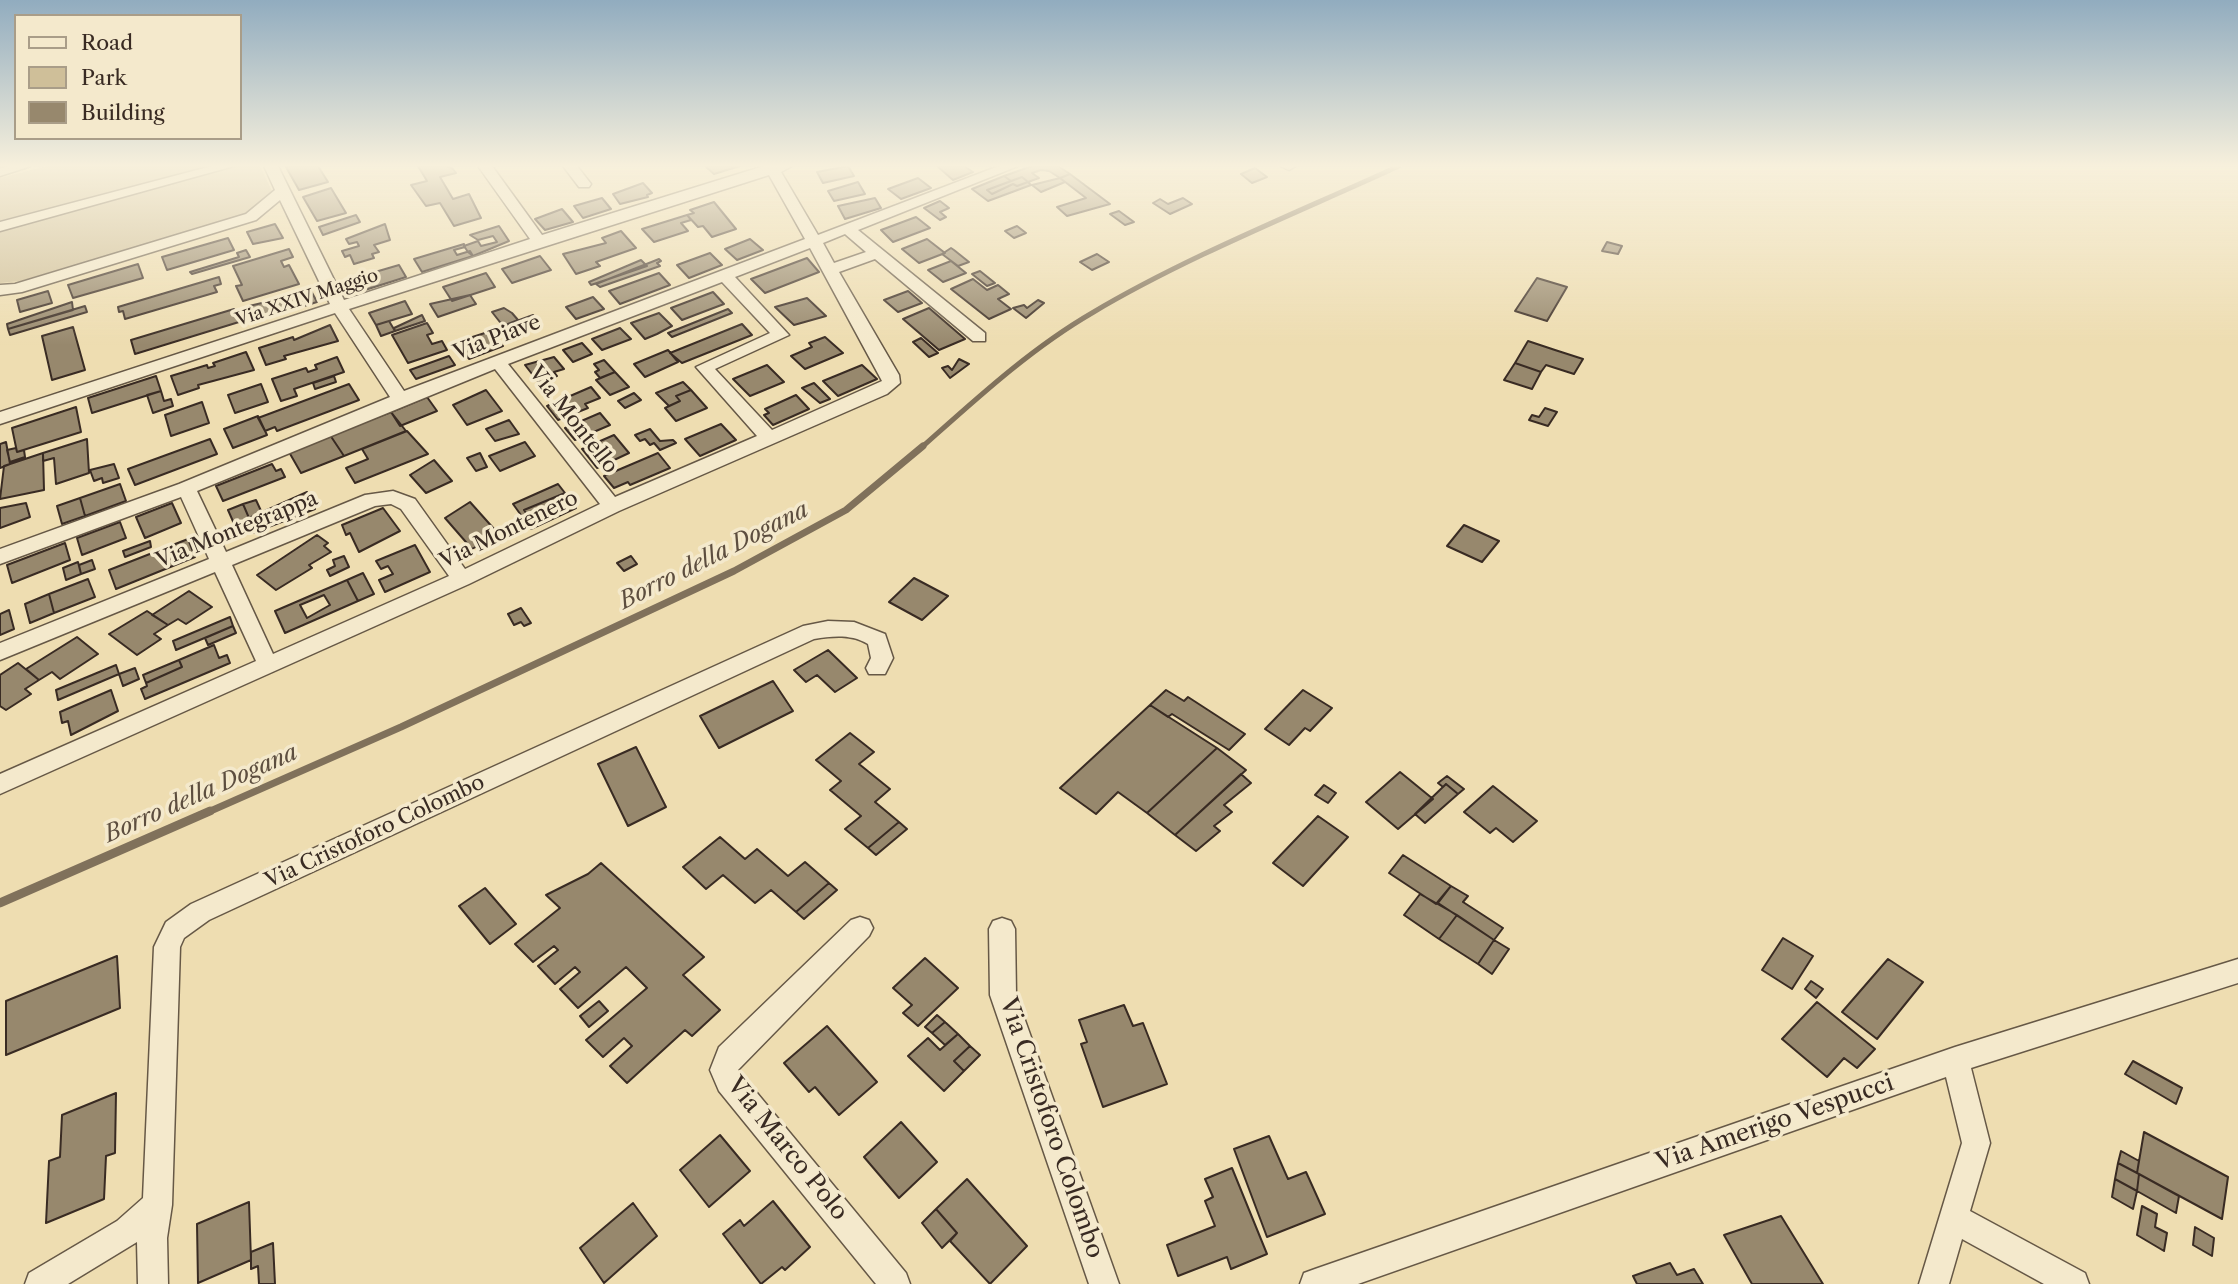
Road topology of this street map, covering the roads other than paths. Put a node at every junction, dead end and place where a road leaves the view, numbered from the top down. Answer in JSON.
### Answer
{"nodes":[{"id":1,"x":222,"y":226,"type":"edge"},
{"id":2,"x":301,"y":226,"type":"edge"},
{"id":3,"x":527,"y":226,"type":"edge"},
{"id":4,"x":587,"y":226,"type":"edge"},
{"id":5,"x":808,"y":226,"type":"edge"},
{"id":6,"x":859,"y":226,"type":"edge"},
{"id":7,"x":849,"y":230,"type":"junction"},
{"id":8,"x":538,"y":241,"type":"junction"},
{"id":9,"x":816,"y":241,"type":"junction"},
{"id":10,"x":877,"y":253,"type":"junction"},
{"id":11,"x":832,"y":269,"type":"junction"},
{"id":12,"x":724,"y":275,"type":"junction"},
{"id":13,"x":0,"y":290,"type":"edge"},
{"id":14,"x":340,"y":308,"type":"junction"},
{"id":15,"x":979,"y":337,"type":"dead end"},
{"id":16,"x":498,"y":362,"type":"junction"},
{"id":17,"x":400,"y":399,"type":"junction"},
{"id":18,"x":0,"y":418,"type":"edge"},
{"id":19,"x":770,"y":439,"type":"junction"},
{"id":20,"x":186,"y":488,"type":"junction"},
{"id":21,"x":612,"y":506,"type":"junction"},
{"id":22,"x":0,"y":557,"type":"edge"},
{"id":23,"x":219,"y":562,"type":"junction"},
{"id":24,"x":461,"y":579,"type":"junction"},
{"id":25,"x":0,"y":652,"type":"edge"},
{"id":26,"x":268,"y":665,"type":"junction"},
{"id":27,"x":877,"y":668,"type":"dead end"},
{"id":28,"x":0,"y":784,"type":"edge"},
{"id":29,"x":860,"y":928,"type":"dead end"},
{"id":30,"x":1002,"y":929,"type":"dead end"},
{"id":31,"x":2238,"y":971,"type":"edge"},
{"id":32,"x":1955,"y":1060,"type":"junction"},
{"id":33,"x":157,"y":1205,"type":"junction"},
{"id":34,"x":1953,"y":1218,"type":"junction"},
{"id":35,"x":40,"y":1284,"type":"edge"},
{"id":36,"x":153,"y":1284,"type":"edge"},
{"id":37,"x":895,"y":1284,"type":"edge"},
{"id":38,"x":1104,"y":1284,"type":"edge"},
{"id":39,"x":1315,"y":1284,"type":"edge"},
{"id":40,"x":1934,"y":1284,"type":"edge"},
{"id":41,"x":2074,"y":1284,"type":"edge"}],
"edges":[{"from":1,"to":13,"type":"street"},
{"from":2,"to":14,"type":"street"},
{"from":3,"to":8,"type":"street"},
{"from":4,"to":8,"type":"street","name":"Via XXIV Maggio"},
{"from":5,"to":9,"type":"street","name":"Via Montenero"},
{"from":6,"to":7,"type":"street","name":"Via Piave"},
{"from":7,"to":9,"type":"street","name":"Via Piave"},
{"from":7,"to":10,"type":"street"},
{"from":8,"to":14,"type":"street","name":"Via XXIV Maggio"},
{"from":9,"to":11,"type":"street","name":"Via Montenero"},
{"from":9,"to":12,"type":"street","name":"Via Piave"},
{"from":10,"to":11,"type":"street"},
{"from":10,"to":15,"type":"street"},
{"from":11,"to":19,"type":"street","name":"Via Montenero"},
{"from":12,"to":16,"type":"street","name":"Via Piave"},
{"from":12,"to":19,"type":"street"},
{"from":14,"to":17,"type":"street"},
{"from":14,"to":18,"type":"street","name":"Via XXIV Maggio"},
{"from":16,"to":17,"type":"street","name":"Via Piave"},
{"from":16,"to":21,"type":"street","name":"Via Montello"},
{"from":17,"to":20,"type":"street","name":"Via Piave"},
{"from":19,"to":21,"type":"street","name":"Via Montenero"},
{"from":20,"to":22,"type":"street","name":"Via Piave"},
{"from":20,"to":23,"type":"street"},
{"from":21,"to":24,"type":"street","name":"Via Montenero"},
{"from":23,"to":24,"type":"street","name":"Via Montegrappa"},
{"from":23,"to":25,"type":"street","name":"Via Montegrappa"},
{"from":23,"to":26,"type":"street"},
{"from":24,"to":26,"type":"street","name":"Via Montenero"},
{"from":26,"to":28,"type":"street","name":"Via Montenero"},
{"from":27,"to":33,"type":"street","name":"Via Cristoforo Colombo"},
{"from":29,"to":37,"type":"street","name":"Via Marco Polo"},
{"from":30,"to":38,"type":"street","name":"Via Cristoforo Colombo"},
{"from":31,"to":32,"type":"street","name":"Via Amerigo Vespucci"},
{"from":32,"to":34,"type":"street"},
{"from":32,"to":39,"type":"street","name":"Via Amerigo Vespucci"},
{"from":33,"to":35,"type":"street"},
{"from":33,"to":36,"type":"street","name":"Via Cristoforo Colombo"},
{"from":34,"to":40,"type":"street"},
{"from":34,"to":41,"type":"street"}]}
